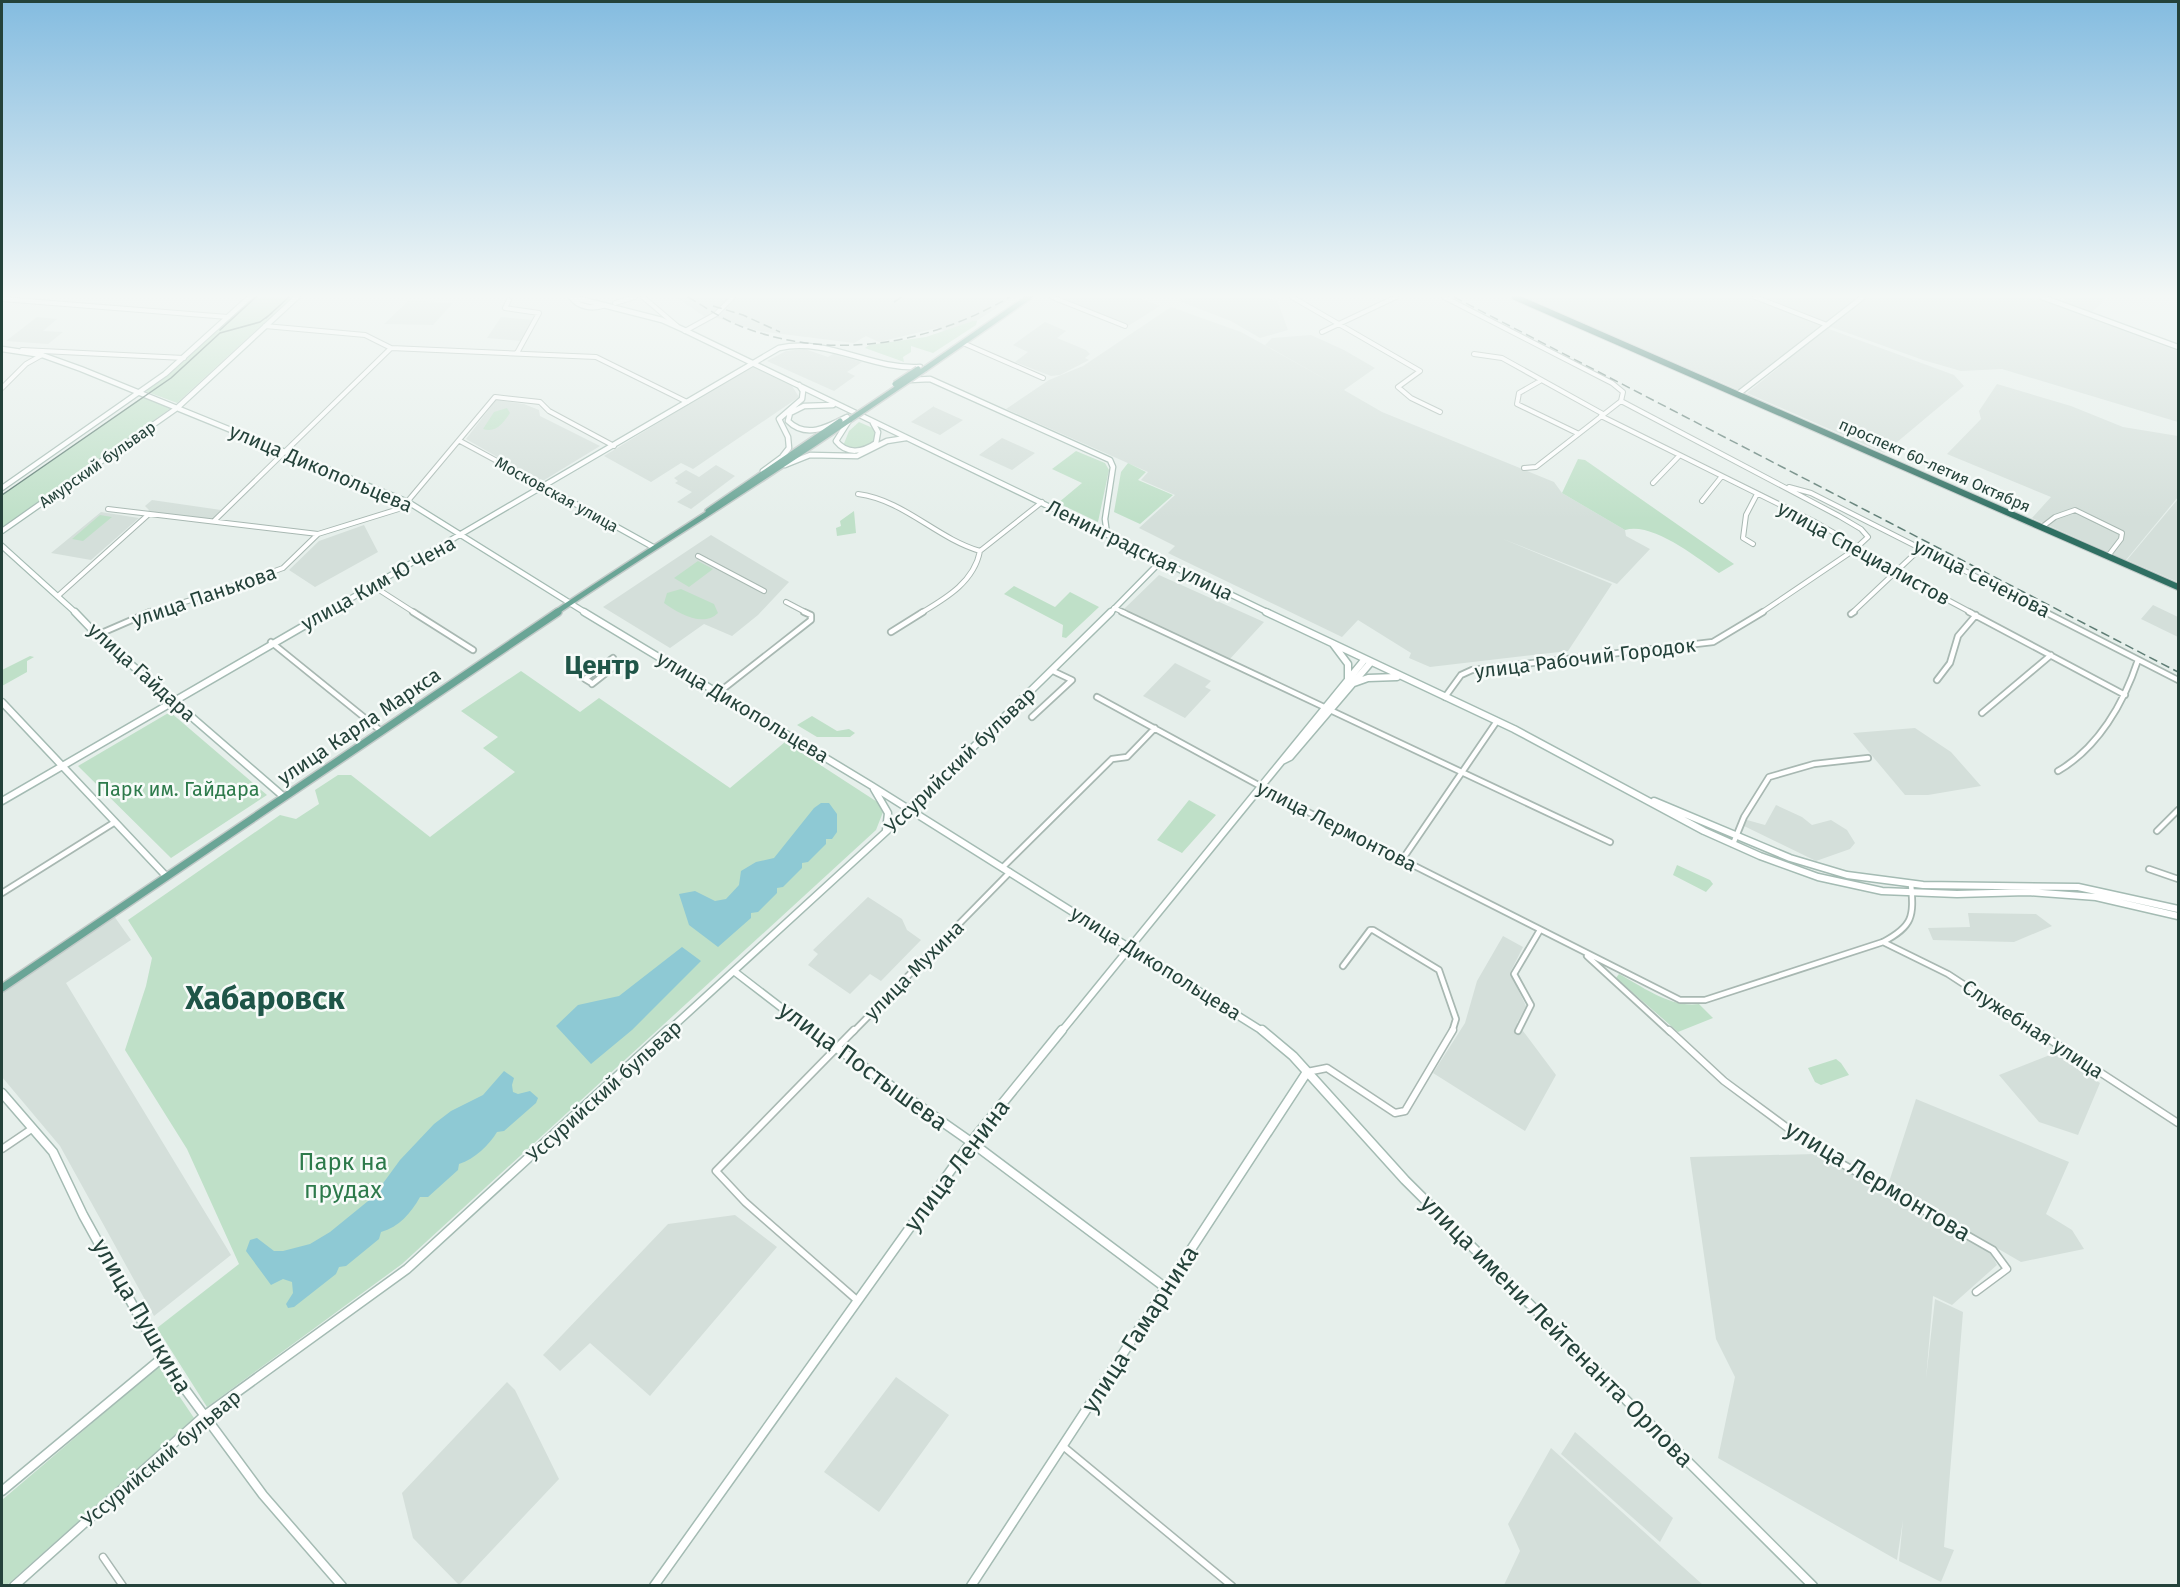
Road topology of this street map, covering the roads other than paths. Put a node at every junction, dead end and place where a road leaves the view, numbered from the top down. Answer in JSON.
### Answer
{"nodes":[{"id":1,"x":17,"y":371,"type":"edge"},
{"id":2,"x":83,"y":371,"type":"edge"},
{"id":3,"x":168,"y":371,"type":"edge"},
{"id":4,"x":217,"y":371,"type":"edge"},
{"id":5,"x":367,"y":371,"type":"edge"},
{"id":6,"x":624,"y":371,"type":"edge"},
{"id":7,"x":739,"y":371,"type":"edge"},
{"id":8,"x":771,"y":371,"type":"edge"},
{"id":9,"x":901,"y":371,"type":"edge"},
{"id":10,"x":917,"y":371,"type":"edge"},
{"id":11,"x":919,"y":371,"type":"edge"},
{"id":12,"x":923,"y":371,"type":"edge"},
{"id":13,"x":1027,"y":371,"type":"edge"},
{"id":14,"x":1420,"y":371,"type":"edge"},
{"id":15,"x":1524,"y":371,"type":"edge"},
{"id":16,"x":1589,"y":371,"type":"edge"},
{"id":17,"x":1685,"y":371,"type":"edge"},
{"id":18,"x":1768,"y":371,"type":"edge"},
{"id":19,"x":1043,"y":378,"type":"dead end"},
{"id":20,"x":930,"y":379,"type":"junction"},
{"id":21,"x":909,"y":380,"type":"junction"},
{"id":22,"x":900,"y":381,"type":"junction"},
{"id":23,"x":1540,"y":381,"type":"junction"},
{"id":24,"x":799,"y":384,"type":"junction"},
{"id":25,"x":2,"y":388,"type":"edge"},
{"id":26,"x":140,"y":393,"type":"junction"},
{"id":27,"x":1738,"y":394,"type":"junction"},
{"id":28,"x":1621,"y":401,"type":"junction"},
{"id":29,"x":687,"y":402,"type":"junction"},
{"id":30,"x":795,"y":407,"type":"junction"},
{"id":31,"x":840,"y":407,"type":"junction"},
{"id":32,"x":177,"y":408,"type":"junction"},
{"id":33,"x":1440,"y":412,"type":"dead end"},
{"id":34,"x":1602,"y":415,"type":"junction"},
{"id":35,"x":849,"y":418,"type":"junction"},
{"id":36,"x":870,"y":421,"type":"junction"},
{"id":37,"x":1577,"y":433,"type":"junction"},
{"id":38,"x":913,"y":439,"type":"junction"},
{"id":39,"x":460,"y":441,"type":"junction"},
{"id":40,"x":877,"y":445,"type":"junction"},
{"id":41,"x":614,"y":446,"type":"junction"},
{"id":42,"x":285,"y":452,"type":"junction"},
{"id":43,"x":1678,"y":456,"type":"junction"},
{"id":44,"x":785,"y":465,"type":"junction"},
{"id":45,"x":1524,"y":468,"type":"dead end"},
{"id":46,"x":761,"y":473,"type":"junction"},
{"id":47,"x":1722,"y":477,"type":"junction"},
{"id":48,"x":1653,"y":483,"type":"dead end"},
{"id":49,"x":1782,"y":486,"type":"junction"},
{"id":50,"x":545,"y":487,"type":"junction"},
{"id":51,"x":2,"y":488,"type":"edge"},
{"id":52,"x":858,"y":494,"type":"dead end"},
{"id":53,"x":1757,"y":494,"type":"junction"},
{"id":54,"x":1702,"y":501,"type":"dead end"},
{"id":55,"x":408,"y":502,"type":"junction"},
{"id":56,"x":1042,"y":502,"type":"junction"},
{"id":57,"x":108,"y":509,"type":"dead end"},
{"id":58,"x":707,"y":513,"type":"junction"},
{"id":59,"x":148,"y":514,"type":"junction"},
{"id":60,"x":1105,"y":519,"type":"junction"},
{"id":61,"x":215,"y":520,"type":"junction"},
{"id":62,"x":1090,"y":526,"type":"junction"},
{"id":63,"x":2042,"y":527,"type":"junction"},
{"id":64,"x":2,"y":531,"type":"edge"},
{"id":65,"x":318,"y":534,"type":"junction"},
{"id":66,"x":1107,"y":534,"type":"junction"},
{"id":67,"x":461,"y":537,"type":"junction"},
{"id":68,"x":1754,"y":544,"type":"dead end"},
{"id":69,"x":2,"y":546,"type":"edge"},
{"id":70,"x":653,"y":547,"type":"junction"},
{"id":71,"x":1922,"y":548,"type":"junction"},
{"id":72,"x":980,"y":550,"type":"junction"},
{"id":73,"x":1854,"y":550,"type":"junction"},
{"id":74,"x":698,"y":556,"type":"dead end"},
{"id":75,"x":2108,"y":556,"type":"junction"},
{"id":76,"x":1162,"y":560,"type":"junction"},
{"id":77,"x":1897,"y":571,"type":"junction"},
{"id":78,"x":373,"y":586,"type":"junction"},
{"id":79,"x":2178,"y":587,"type":"edge"},
{"id":80,"x":764,"y":591,"type":"dead end"},
{"id":81,"x":59,"y":595,"type":"junction"},
{"id":82,"x":786,"y":602,"type":"dead end"},
{"id":83,"x":570,"y":604,"type":"junction"},
{"id":84,"x":1114,"y":608,"type":"junction"},
{"id":85,"x":1851,"y":614,"type":"dead end"},
{"id":86,"x":1976,"y":615,"type":"junction"},
{"id":87,"x":891,"y":632,"type":"dead end"},
{"id":88,"x":98,"y":635,"type":"junction"},
{"id":89,"x":272,"y":642,"type":"junction"},
{"id":90,"x":1331,"y":642,"type":"junction"},
{"id":91,"x":473,"y":650,"type":"dead end"},
{"id":92,"x":2051,"y":655,"type":"junction"},
{"id":93,"x":613,"y":658,"type":"dead end"},
{"id":94,"x":1365,"y":659,"type":"junction"},
{"id":95,"x":2138,"y":660,"type":"junction"},
{"id":96,"x":620,"y":662,"type":"dead end"},
{"id":97,"x":1371,"y":663,"type":"junction"},
{"id":98,"x":601,"y":667,"type":"junction"},
{"id":99,"x":1053,"y":671,"type":"junction"},
{"id":100,"x":608,"y":672,"type":"junction"},
{"id":101,"x":1401,"y":677,"type":"junction"},
{"id":102,"x":1937,"y":680,"type":"dead end"},
{"id":103,"x":2178,"y":680,"type":"edge"},
{"id":104,"x":1351,"y":682,"type":"junction"},
{"id":105,"x":718,"y":693,"type":"junction"},
{"id":106,"x":2125,"y":695,"type":"junction"},
{"id":107,"x":1097,"y":697,"type":"dead end"},
{"id":108,"x":1445,"y":697,"type":"junction"},
{"id":109,"x":2,"y":702,"type":"edge"},
{"id":110,"x":174,"y":702,"type":"junction"},
{"id":111,"x":1327,"y":709,"type":"junction"},
{"id":112,"x":1982,"y":713,"type":"dead end"},
{"id":113,"x":1032,"y":717,"type":"dead end"},
{"id":114,"x":1497,"y":721,"type":"junction"},
{"id":115,"x":1155,"y":728,"type":"junction"},
{"id":116,"x":381,"y":731,"type":"junction"},
{"id":117,"x":1868,"y":758,"type":"dead end"},
{"id":118,"x":61,"y":766,"type":"junction"},
{"id":119,"x":2058,"y":771,"type":"dead end"},
{"id":120,"x":1462,"y":772,"type":"junction"},
{"id":121,"x":872,"y":786,"type":"junction"},
{"id":122,"x":1261,"y":787,"type":"junction"},
{"id":123,"x":284,"y":797,"type":"junction"},
{"id":124,"x":2,"y":801,"type":"edge"},
{"id":125,"x":910,"y":810,"type":"junction"},
{"id":126,"x":2178,"y":810,"type":"edge"},
{"id":127,"x":114,"y":822,"type":"junction"},
{"id":128,"x":2157,"y":831,"type":"dead end"},
{"id":129,"x":884,"y":834,"type":"junction"},
{"id":130,"x":1734,"y":841,"type":"junction"},
{"id":131,"x":1610,"y":842,"type":"dead end"},
{"id":132,"x":1402,"y":860,"type":"junction"},
{"id":133,"x":1002,"y":868,"type":"junction"},
{"id":134,"x":2149,"y":869,"type":"dead end"},
{"id":135,"x":1010,"y":872,"type":"junction"},
{"id":136,"x":166,"y":876,"type":"junction"},
{"id":137,"x":2178,"y":879,"type":"edge"},
{"id":138,"x":1911,"y":884,"type":"junction"},
{"id":139,"x":1911,"y":892,"type":"junction"},
{"id":140,"x":2,"y":893,"type":"edge"},
{"id":141,"x":2178,"y":909,"type":"edge"},
{"id":142,"x":2178,"y":916,"type":"edge"},
{"id":143,"x":1540,"y":930,"type":"junction"},
{"id":144,"x":1883,"y":942,"type":"junction"},
{"id":145,"x":1130,"y":946,"type":"junction"},
{"id":146,"x":1581,"y":950,"type":"junction"},
{"id":147,"x":1343,"y":966,"type":"dead end"},
{"id":148,"x":735,"y":972,"type":"junction"},
{"id":149,"x":2,"y":988,"type":"edge"},
{"id":150,"x":1518,"y":1031,"type":"dead end"},
{"id":151,"x":835,"y":1049,"type":"junction"},
{"id":152,"x":1307,"y":1072,"type":"junction"},
{"id":153,"x":2,"y":1093,"type":"edge"},
{"id":154,"x":2178,"y":1123,"type":"edge"},
{"id":155,"x":33,"y":1128,"type":"junction"},
{"id":156,"x":971,"y":1142,"type":"junction"},
{"id":157,"x":2,"y":1149,"type":"edge"},
{"id":158,"x":1166,"y":1288,"type":"junction"},
{"id":159,"x":1976,"y":1292,"type":"dead end"},
{"id":160,"x":858,"y":1301,"type":"junction"},
{"id":161,"x":162,"y":1358,"type":"junction"},
{"id":162,"x":204,"y":1416,"type":"junction"},
{"id":163,"x":1064,"y":1447,"type":"junction"},
{"id":164,"x":2,"y":1491,"type":"edge"},
{"id":165,"x":104,"y":1557,"type":"dead end"},
{"id":166,"x":14,"y":1586,"type":"edge"},
{"id":167,"x":123,"y":1586,"type":"edge"},
{"id":168,"x":342,"y":1586,"type":"edge"},
{"id":169,"x":654,"y":1586,"type":"edge"},
{"id":170,"x":971,"y":1586,"type":"edge"},
{"id":171,"x":1232,"y":1586,"type":"edge"},
{"id":172,"x":1813,"y":1586,"type":"edge"}],
"edges":[{"from":1,"to":25,"type":"street"},
{"from":2,"to":26,"type":"main road","name":"улица Дикопольцева"},
{"from":3,"to":26,"type":"main road","name":"Амурский бульвар"},
{"from":4,"to":32,"type":"main road","name":"Амурский бульвар"},
{"from":5,"to":42,"type":"street"},
{"from":6,"to":29,"type":"street"},
{"from":7,"to":29,"type":"main road","name":"улица Ким Ю Чена"},
{"from":8,"to":24,"type":"main road","name":"Ленинградская улица"},
{"from":9,"to":22,"type":"main road"},
{"from":10,"to":22,"type":"main road","name":"улица Карла Маркса","bridge":true},
{"from":11,"to":21,"type":"main road","bridge":true},
{"from":12,"to":20,"type":"main road"},
{"from":13,"to":19,"type":"street"},
{"from":14,"to":33,"type":"street"},
{"from":15,"to":23,"type":"street","name":"улица Специалистов"},
{"from":16,"to":28,"type":"street","name":"улица Сеченова"},
{"from":17,"to":27,"type":"highway","name":"проспект 60-летия Октября"},
{"from":18,"to":27,"type":"main road"},
{"from":20,"to":21,"type":"main road"},
{"from":20,"to":60,"type":"main road"},
{"from":21,"to":35,"type":"main road","bridge":true},
{"from":22,"to":35,"type":"main road","name":"улица Карла Маркса","bridge":true},
{"from":23,"to":34,"type":"street","name":"улица Специалистов"},
{"from":23,"to":37,"type":"street"},
{"from":24,"to":30,"type":"main road"},
{"from":24,"to":31,"type":"main road","name":"Ленинградская улица"},
{"from":26,"to":32,"type":"main road","name":"улица Дикопольцева"},
{"from":26,"to":51,"type":"main road","name":"Амурский бульвар"},
{"from":27,"to":63,"type":"highway","name":"проспект 60-летия Октября"},
{"from":28,"to":34,"type":"street"},
{"from":28,"to":49,"type":"street","name":"улица Сеченова"},
{"from":29,"to":41,"type":"main road","name":"улица Ким Ю Чена"},
{"from":30,"to":31,"type":"main road"},
{"from":30,"to":35,"type":"main road"},
{"from":30,"to":46,"type":"main road"},
{"from":31,"to":36,"type":"main road","name":"Ленинградская улица"},
{"from":32,"to":42,"type":"main road","name":"улица Дикопольцева"},
{"from":32,"to":64,"type":"main road","name":"Амурский бульвар"},
{"from":34,"to":37,"type":"street"},
{"from":34,"to":43,"type":"street","name":"улица Специалистов"},
{"from":35,"to":40,"type":"main road"},
{"from":35,"to":44,"type":"main road","name":"улица Карла Маркса"},
{"from":35,"to":46,"type":"main road","name":"улица Карла Маркса"},
{"from":36,"to":38,"type":"main road","name":"Ленинградская улица"},
{"from":36,"to":40,"type":"main road"},
{"from":37,"to":45,"type":"street"},
{"from":38,"to":40,"type":"main road"},
{"from":38,"to":56,"type":"main road","name":"Ленинградская улица"},
{"from":39,"to":41,"type":"street","name":"улица Панькова"},
{"from":39,"to":50,"type":"street","name":"Московская улица"},
{"from":39,"to":55,"type":"street","name":"улица Панькова"},
{"from":40,"to":44,"type":"main road"},
{"from":41,"to":50,"type":"main road","name":"улица Ким Ю Чена"},
{"from":42,"to":55,"type":"main road","name":"улица Дикопольцева"},
{"from":42,"to":61,"type":"street"},
{"from":43,"to":47,"type":"street","name":"улица Специалистов"},
{"from":43,"to":48,"type":"street"},
{"from":44,"to":58,"type":"main road","name":"улица Карла Маркса"},
{"from":46,"to":58,"type":"main road","name":"улица Карла Маркса"},
{"from":47,"to":53,"type":"street","name":"улица Специалистов"},
{"from":47,"to":54,"type":"street"},
{"from":49,"to":71,"type":"street","name":"улица Сеченова"},
{"from":49,"to":73,"type":"street","name":"улица Сеченова"},
{"from":50,"to":67,"type":"main road","name":"улица Ким Ю Чена"},
{"from":50,"to":70,"type":"main road","name":"Московская улица"},
{"from":52,"to":72,"type":"street"},
{"from":53,"to":68,"type":"street"},
{"from":53,"to":73,"type":"street","name":"улица Специалистов"},
{"from":55,"to":65,"type":"street","name":"улица Панькова"},
{"from":55,"to":67,"type":"main road","name":"улица Дикопольцева"},
{"from":56,"to":62,"type":"main road","name":"Ленинградская улица"},
{"from":56,"to":72,"type":"street"},
{"from":57,"to":59,"type":"street"},
{"from":58,"to":70,"type":"main road","name":"улица Карла Маркса"},
{"from":59,"to":61,"type":"street"},
{"from":59,"to":81,"type":"street"},
{"from":60,"to":62,"type":"main road"},
{"from":60,"to":66,"type":"main road"},
{"from":61,"to":65,"type":"street"},
{"from":62,"to":66,"type":"main road","name":"Ленинградская улица"},
{"from":63,"to":75,"type":"highway","name":"проспект 60-летия Октября"},
{"from":63,"to":75,"type":"street"},
{"from":65,"to":88,"type":"street","name":"улица Панькова"},
{"from":66,"to":76,"type":"main road","name":"Ленинградская улица"},
{"from":67,"to":78,"type":"main road","name":"улица Ким Ю Чена"},
{"from":67,"to":83,"type":"main road","name":"улица Дикопольцева"},
{"from":69,"to":81,"type":"main road","name":"улица Гайдара"},
{"from":70,"to":83,"type":"main road","name":"улица Карла Маркса"},
{"from":71,"to":77,"type":"street"},
{"from":71,"to":95,"type":"street","name":"улица Сеченова"},
{"from":72,"to":87,"type":"street"},
{"from":73,"to":77,"type":"street","name":"улица Специалистов"},
{"from":73,"to":108,"type":"street","name":"улица Рабочий Городок"},
{"from":74,"to":80,"type":"street"},
{"from":75,"to":79,"type":"highway","name":"проспект 60-летия Октября"},
{"from":76,"to":84,"type":"main road","name":"Уссурийский бульвар"},
{"from":76,"to":90,"type":"main road","name":"Ленинградская улица"},
{"from":77,"to":85,"type":"street"},
{"from":77,"to":86,"type":"street","name":"улица Специалистов"},
{"from":78,"to":89,"type":"main road","name":"улица Ким Ю Чена"},
{"from":78,"to":91,"type":"street"},
{"from":81,"to":88,"type":"main road","name":"улица Гайдара"},
{"from":82,"to":105,"type":"street"},
{"from":83,"to":105,"type":"main road","name":"улица Дикопольцева"},
{"from":83,"to":116,"type":"main road","name":"улица Карла Маркса"},
{"from":84,"to":99,"type":"main road","name":"Уссурийский бульвар"},
{"from":84,"to":111,"type":"street"},
{"from":86,"to":92,"type":"street","name":"улица Специалистов"},
{"from":86,"to":102,"type":"street"},
{"from":88,"to":110,"type":"main road","name":"улица Гайдара"},
{"from":89,"to":110,"type":"main road","name":"улица Ким Ю Чена"},
{"from":89,"to":116,"type":"street"},
{"from":90,"to":94,"type":"main road","name":"Ленинградская улица"},
{"from":90,"to":104,"type":"main road"},
{"from":92,"to":106,"type":"street","name":"улица Специалистов"},
{"from":92,"to":112,"type":"street"},
{"from":93,"to":98,"type":"street"},
{"from":94,"to":97,"type":"main road","name":"Ленинградская улица"},
{"from":94,"to":104,"type":"main road","name":"улица Ленина"},
{"from":95,"to":103,"type":"street","name":"улица Сеченова"},
{"from":95,"to":106,"type":"street"},
{"from":96,"to":100,"type":"street"},
{"from":97,"to":101,"type":"main road","name":"Ленинградская улица"},
{"from":97,"to":104,"type":"main road","name":"улица Ленина"},
{"from":98,"to":100,"type":"street"},
{"from":98,"to":100,"type":"street"},
{"from":99,"to":113,"type":"street"},
{"from":99,"to":125,"type":"main road","name":"Уссурийский бульвар"},
{"from":101,"to":104,"type":"main road"},
{"from":101,"to":108,"type":"main road","name":"Ленинградская улица"},
{"from":104,"to":111,"type":"main road","name":"улица Ленина"},
{"from":105,"to":121,"type":"main road","name":"улица Дикопольцева"},
{"from":106,"to":119,"type":"street"},
{"from":107,"to":115,"type":"street","name":"улица Лермонтова"},
{"from":108,"to":114,"type":"main road","name":"Ленинградская улица"},
{"from":109,"to":118,"type":"main road"},
{"from":110,"to":118,"type":"main road","name":"улица Ким Ю Чена"},
{"from":110,"to":123,"type":"main road","name":"улица Гайдара"},
{"from":111,"to":120,"type":"street"},
{"from":111,"to":122,"type":"main road","name":"улица Ленина"},
{"from":114,"to":120,"type":"street"},
{"from":114,"to":130,"type":"main road","name":"Ленинградская улица"},
{"from":115,"to":122,"type":"street","name":"улица Лермонтова"},
{"from":115,"to":133,"type":"street"},
{"from":116,"to":123,"type":"main road","name":"улица Карла Маркса"},
{"from":117,"to":130,"type":"street"},
{"from":118,"to":124,"type":"main road","name":"улица Ким Ю Чена"},
{"from":118,"to":127,"type":"main road"},
{"from":120,"to":131,"type":"street"},
{"from":120,"to":132,"type":"street"},
{"from":121,"to":125,"type":"main road","name":"улица Дикопольцева"},
{"from":121,"to":129,"type":"main road"},
{"from":122,"to":132,"type":"street","name":"улица Лермонтова"},
{"from":122,"to":145,"type":"main road","name":"улица Ленина"},
{"from":123,"to":136,"type":"main road","name":"улица Карла Маркса"},
{"from":125,"to":129,"type":"main road","name":"Уссурийский бульвар"},
{"from":125,"to":133,"type":"main road","name":"улица Дикопольцева"},
{"from":126,"to":128,"type":"street"},
{"from":127,"to":136,"type":"main road"},
{"from":127,"to":140,"type":"street"},
{"from":129,"to":148,"type":"main road","name":"Уссурийский бульвар"},
{"from":130,"to":138,"type":"main road"},
{"from":130,"to":139,"type":"main road"},
{"from":132,"to":143,"type":"street","name":"улица Лермонтова"},
{"from":133,"to":135,"type":"main road","name":"улица Дикопольцева"},
{"from":134,"to":137,"type":"street"},
{"from":135,"to":145,"type":"main road","name":"улица Дикопольцева"},
{"from":135,"to":151,"type":"street","name":"улица Мухина"},
{"from":136,"to":149,"type":"main road","name":"улица Карла Маркса"},
{"from":138,"to":139,"type":"street"},
{"from":138,"to":141,"type":"main road"},
{"from":139,"to":142,"type":"main road"},
{"from":139,"to":144,"type":"street"},
{"from":143,"to":146,"type":"street","name":"улица Лермонтова"},
{"from":143,"to":150,"type":"street"},
{"from":144,"to":146,"type":"street","name":"улица Лермонтова"},
{"from":144,"to":154,"type":"street","name":"Служебная улица"},
{"from":145,"to":152,"type":"main road","name":"улица Дикопольцева"},
{"from":145,"to":156,"type":"main road","name":"улица Ленина"},
{"from":146,"to":159,"type":"street","name":"улица Лермонтова"},
{"from":147,"to":152,"type":"street"},
{"from":148,"to":151,"type":"main road","name":"улица Постышева"},
{"from":148,"to":162,"type":"main road","name":"Уссурийский бульвар"},
{"from":151,"to":156,"type":"main road","name":"улица Постышева"},
{"from":151,"to":160,"type":"street","name":"улица Мухина"},
{"from":152,"to":158,"type":"main road","name":"улица Гамарника"},
{"from":152,"to":172,"type":"main road","name":"улица имени Лейтенанта Орлова"},
{"from":153,"to":155,"type":"main road","name":"улица Пушкина"},
{"from":155,"to":157,"type":"street"},
{"from":155,"to":161,"type":"main road","name":"улица Пушкина"},
{"from":156,"to":158,"type":"main road","name":"улица Постышева"},
{"from":156,"to":160,"type":"main road","name":"улица Ленина"},
{"from":158,"to":163,"type":"main road","name":"улица Гамарника"},
{"from":160,"to":169,"type":"main road","name":"улица Ленина"},
{"from":161,"to":162,"type":"main road","name":"улица Пушкина"},
{"from":161,"to":164,"type":"main road"},
{"from":162,"to":166,"type":"main road","name":"Уссурийский бульвар"},
{"from":162,"to":168,"type":"main road","name":"улица Пушкина"},
{"from":163,"to":170,"type":"main road","name":"улица Гамарника"},
{"from":163,"to":171,"type":"street"},
{"from":165,"to":167,"type":"street"}]}
